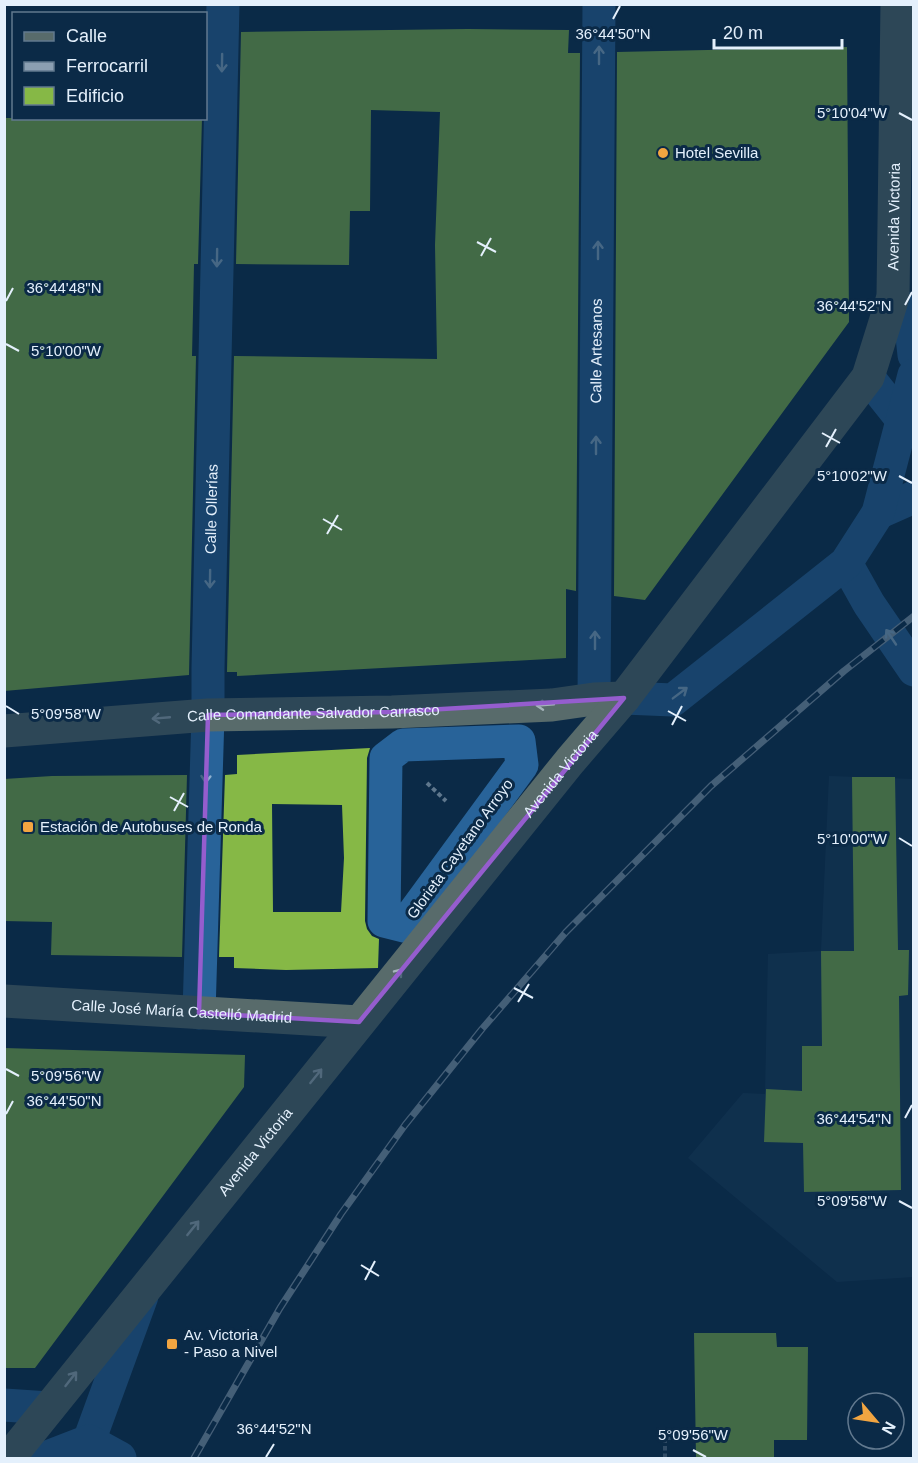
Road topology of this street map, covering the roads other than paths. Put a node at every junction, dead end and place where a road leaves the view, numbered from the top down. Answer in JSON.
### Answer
{"nodes":[{"id":1,"x":223,"y":4,"type":"edge"},
{"id":2,"x":599,"y":4,"type":"edge"},
{"id":3,"x":897,"y":4,"type":"edge"},
{"id":4,"x":893,"y":297,"type":"junction"},
{"id":5,"x":914,"y":355,"type":"edge"},
{"id":6,"x":914,"y":375,"type":"edge"},
{"id":7,"x":868,"y":376,"type":"junction"},
{"id":8,"x":903,"y":421,"type":"junction"},
{"id":9,"x":914,"y":497,"type":"edge"},
{"id":10,"x":878,"y":513,"type":"junction"},
{"id":11,"x":846,"y":563,"type":"junction"},
{"id":12,"x":914,"y":670,"type":"edge"},
{"id":13,"x":609,"y":698,"type":"junction"},
{"id":14,"x":208,"y":715,"type":"junction"},
{"id":15,"x":4,"y":731,"type":"edge"},
{"id":16,"x":519,"y":741,"type":"joint"},
{"id":17,"x":4,"y":1001,"type":"edge"},
{"id":18,"x":199,"y":1013,"type":"junction"},
{"id":19,"x":359,"y":1022,"type":"junction"},
{"id":20,"x":144,"y":1288,"type":"junction"},
{"id":21,"x":4,"y":1405,"type":"edge"},
{"id":22,"x":49,"y":1408,"type":"junction"},
{"id":23,"x":89,"y":1441,"type":"junction"},
{"id":24,"x":9,"y":1458,"type":"edge"},
{"id":25,"x":45,"y":1458,"type":"edge"},
{"id":26,"x":120,"y":1458,"type":"edge"}],
"edges":[{"from":1,"to":14,"type":"street","name":"Calle Ollerías","one_way":true},
{"from":13,"to":2,"type":"street","name":"Calle Artesanos","one_way":true},
{"from":3,"to":4,"type":"main road","name":"Avenida Victoria"},
{"from":4,"to":5,"type":"street"},
{"from":4,"to":7,"type":"main road","name":"Avenida Victoria"},
{"from":6,"to":8,"type":"street"},
{"from":7,"to":8,"type":"street"},
{"from":7,"to":13,"type":"main road","name":"Avenida Victoria"},
{"from":8,"to":10,"type":"street"},
{"from":9,"to":10,"type":"street"},
{"from":10,"to":11,"type":"street"},
{"from":12,"to":11,"type":"street","one_way":true},
{"from":13,"to":11,"type":"street","one_way":true},
{"from":13,"to":14,"type":"main road","name":"Calle Comandante Salvador Carrasco","one_way":true},
{"from":19,"to":13,"type":"main road","name":"Avenida Victoria","one_way":true},
{"from":14,"to":15,"type":"main road","name":"Calle Comandante Salvador Carrasco","one_way":true},
{"from":14,"to":18,"type":"street","name":"Calle Ollerías","one_way":true},
{"from":16,"to":16,"type":"street","name":"Glorieta Cayetano Arroyo"},
{"from":17,"to":18,"type":"main road","name":"Calle José María Castelló Madrid"},
{"from":18,"to":19,"type":"main road","name":"Calle José María Castelló Madrid"},
{"from":20,"to":19,"type":"main road","name":"Avenida Victoria","one_way":true},
{"from":22,"to":20,"type":"main road","name":"Avenida Victoria","one_way":true},
{"from":20,"to":23,"type":"street"},
{"from":21,"to":22,"type":"street"},
{"from":22,"to":24,"type":"main road","name":"Avenida Victoria"},
{"from":23,"to":25,"type":"street"},
{"from":23,"to":26,"type":"street"}]}
